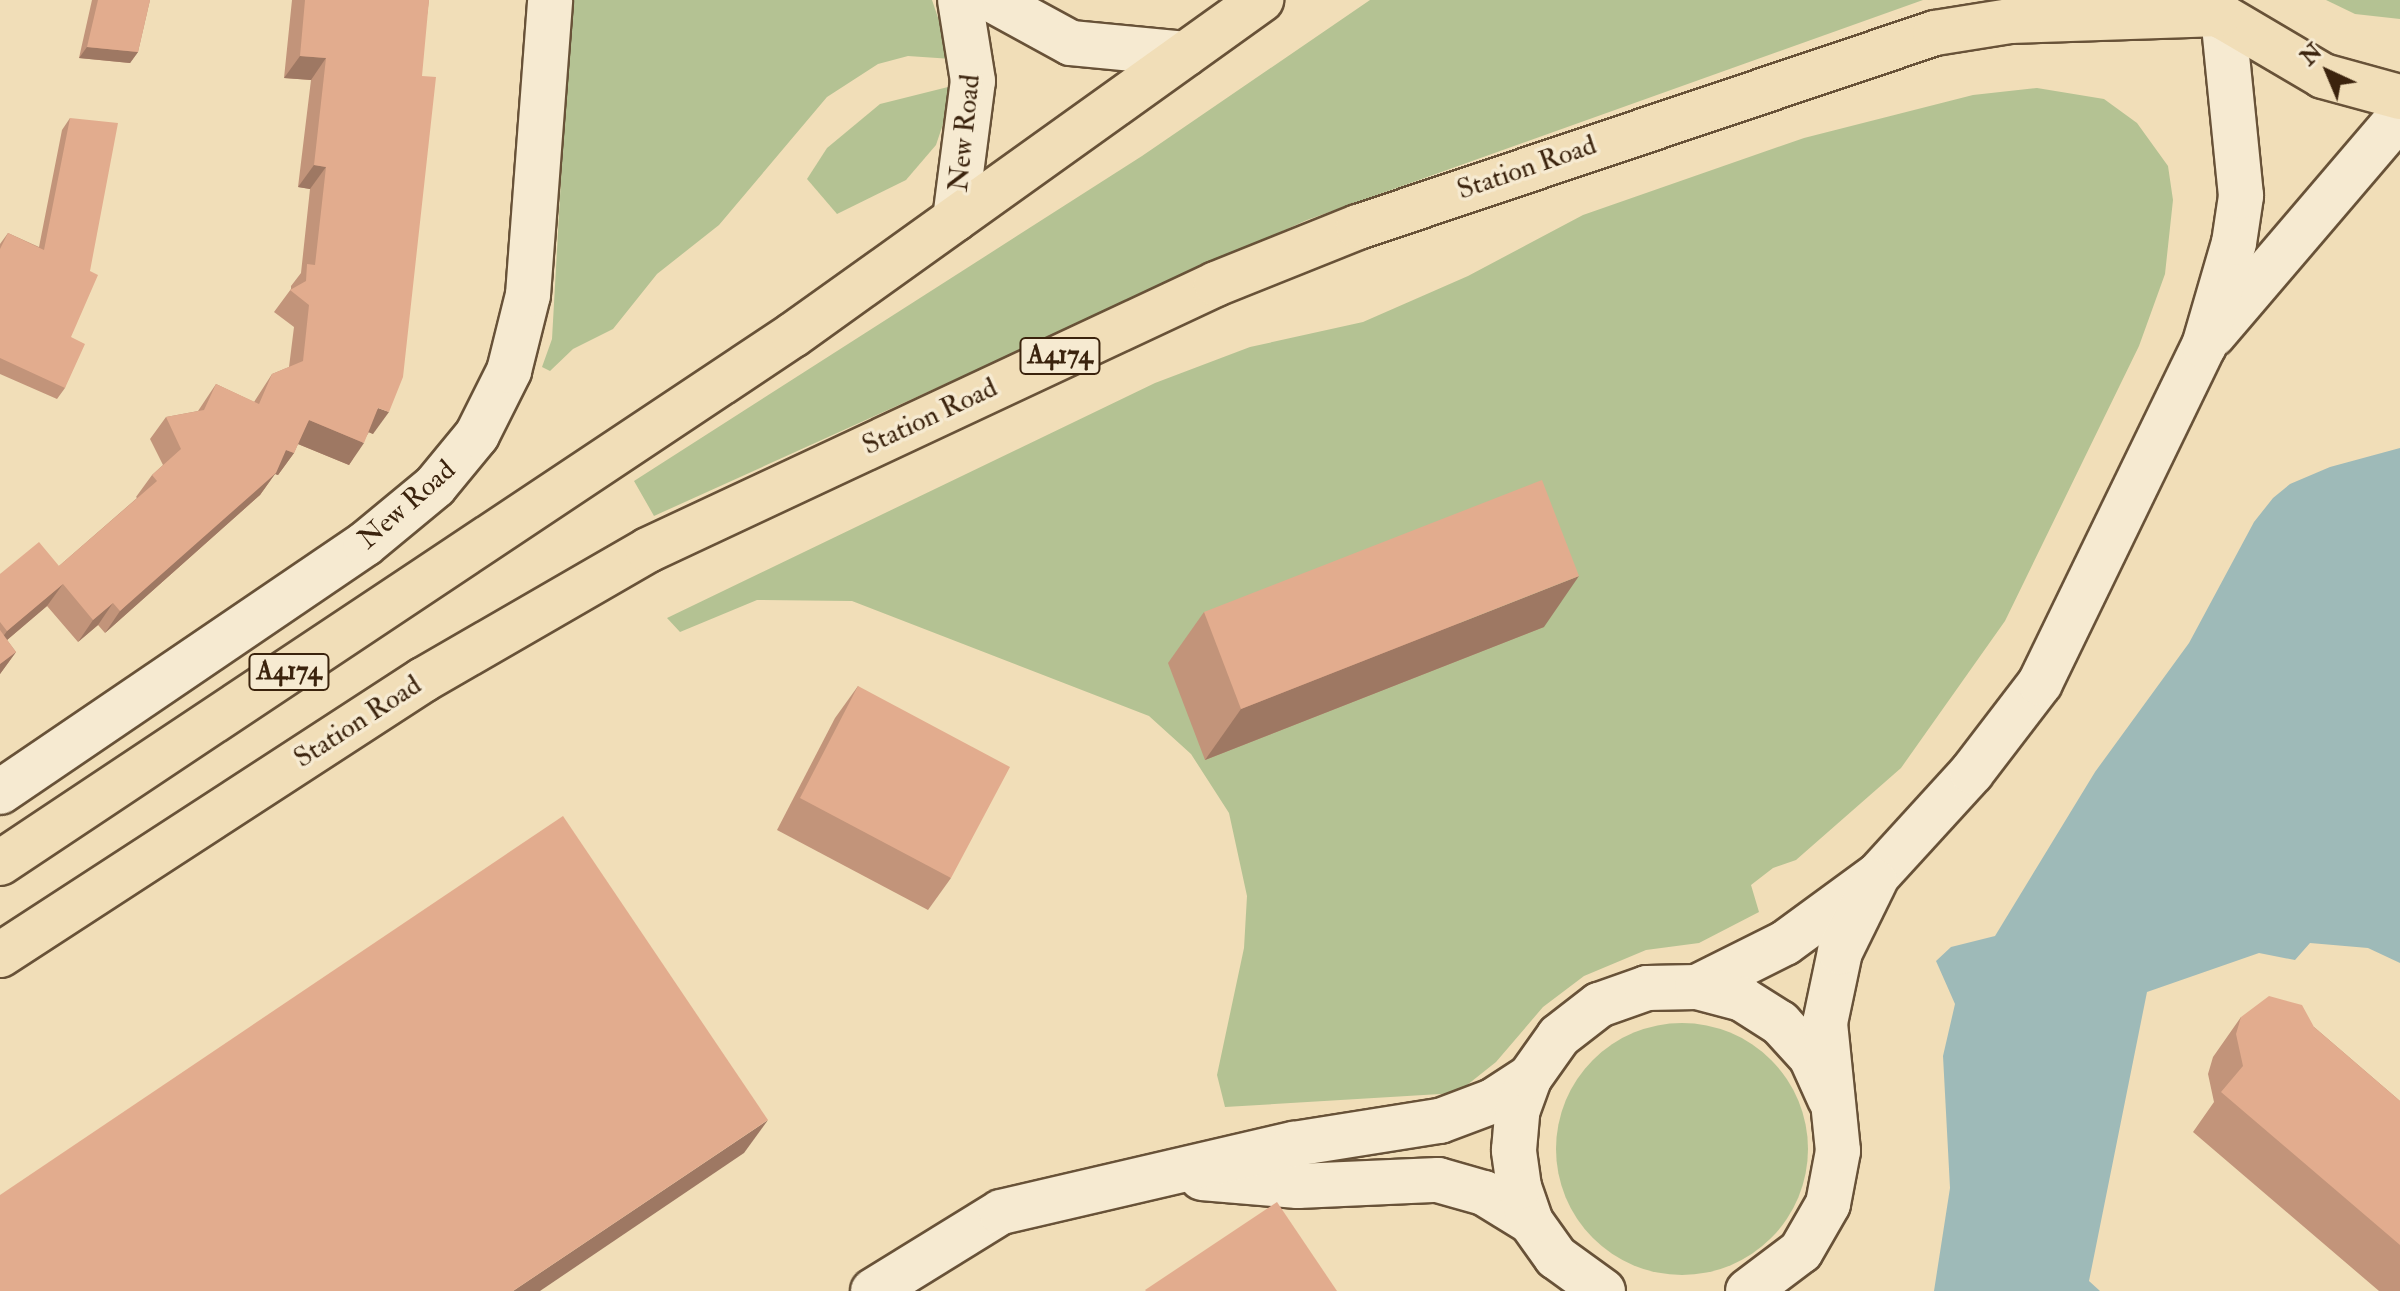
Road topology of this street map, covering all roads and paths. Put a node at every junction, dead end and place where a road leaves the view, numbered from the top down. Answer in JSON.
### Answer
{"nodes":[{"id":1,"x":550,"y":0,"type":"edge"},
{"id":2,"x":960,"y":0,"type":"edge"},
{"id":3,"x":992,"y":0,"type":"edge"},
{"id":4,"x":1261,"y":0,"type":"edge"},
{"id":5,"x":2217,"y":10,"type":"edge"},
{"id":6,"x":1185,"y":54,"type":"junction"},
{"id":7,"x":2400,"y":97,"type":"edge"},
{"id":8,"x":2400,"y":116,"type":"edge"},
{"id":9,"x":955,"y":219,"type":"junction"},
{"id":10,"x":2204,"y":346,"type":"junction"},
{"id":11,"x":0,"y":792,"type":"edge"},
{"id":12,"x":0,"y":863,"type":"edge"},
{"id":13,"x":1878,"y":875,"type":"junction"},
{"id":14,"x":0,"y":955,"type":"edge"},
{"id":15,"x":1697,"y":987,"type":"junction"},
{"id":16,"x":1530,"y":1077,"type":"junction"},
{"id":17,"x":1830,"y":1099,"type":"junction"},
{"id":18,"x":1164,"y":1175,"type":"junction"},
{"id":19,"x":1531,"y":1222,"type":"junction"},
{"id":20,"x":873,"y":1291,"type":"edge"},
{"id":21,"x":1603,"y":1291,"type":"edge"},
{"id":22,"x":1748,"y":1291,"type":"edge"}],
"edges":[{"from":1,"to":11,"type":"street","name":"New Road"},
{"from":2,"to":9,"type":"street","name":"New Road"},
{"from":3,"to":6,"type":"street"},
{"from":4,"to":6,"type":"main road","number":"A4174"},
{"from":5,"to":7,"type":"main road"},
{"from":5,"to":10,"type":"street"},
{"from":5,"to":14,"type":"main road","name":"Station Road","number":"A4174"},
{"from":6,"to":9,"type":"main road","number":"A4174"},
{"from":8,"to":10,"type":"street"},
{"from":9,"to":12,"type":"main road","number":"A4174"},
{"from":10,"to":13,"type":"street"},
{"from":13,"to":15,"type":"street"},
{"from":13,"to":17,"type":"street"},
{"from":15,"to":16,"type":"street"},
{"from":15,"to":17,"type":"street"},
{"from":16,"to":18,"type":"street"},
{"from":16,"to":19,"type":"street"},
{"from":17,"to":22,"type":"street"},
{"from":18,"to":19,"type":"street"},
{"from":18,"to":20,"type":"street"},
{"from":19,"to":21,"type":"street"}]}
